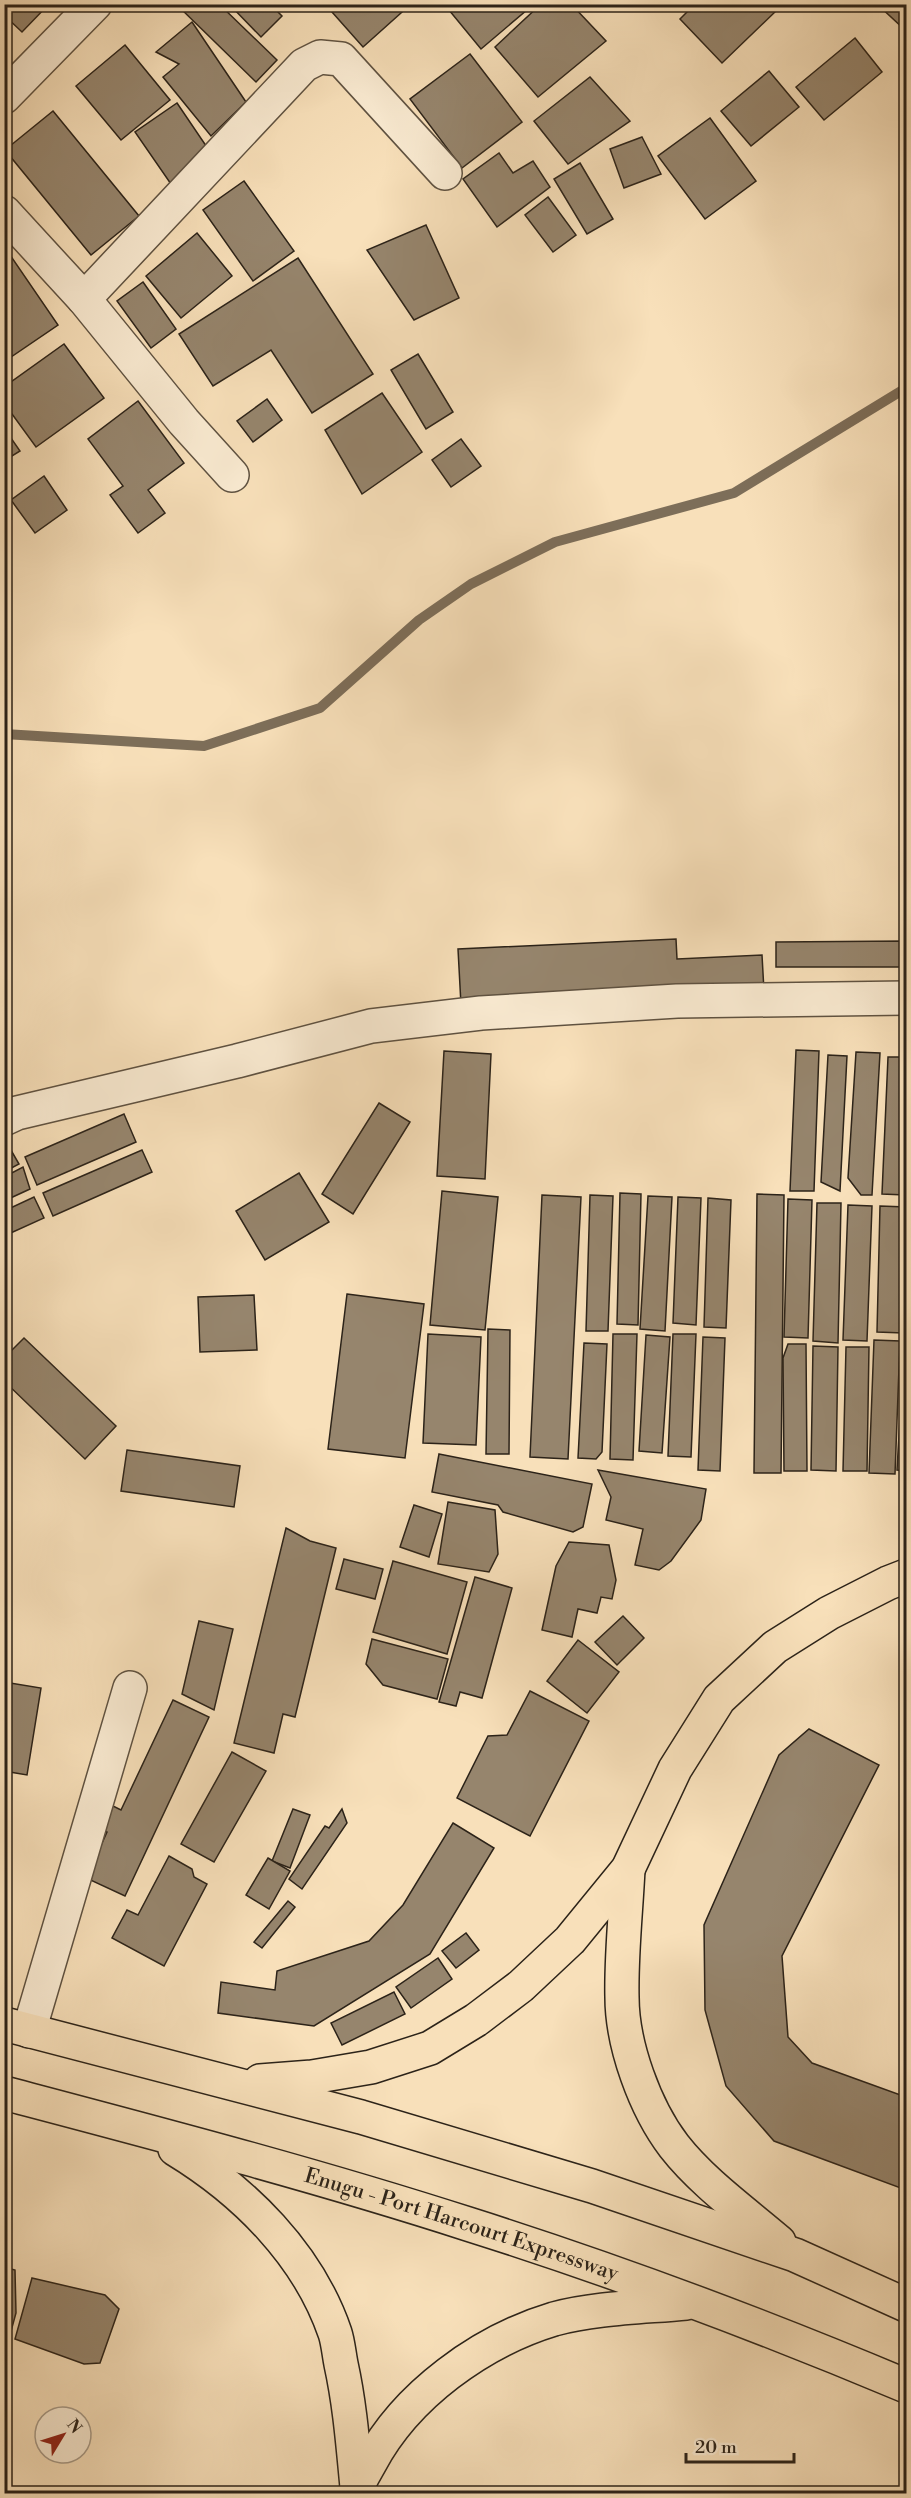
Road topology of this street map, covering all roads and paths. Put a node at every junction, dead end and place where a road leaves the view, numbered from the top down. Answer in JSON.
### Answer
{"nodes":[{"id":1,"x":95,"y":4,"type":"edge"},
{"id":2,"x":4,"y":97,"type":"edge"},
{"id":3,"x":445,"y":173,"type":"dead end"},
{"id":4,"x":4,"y":212,"type":"edge"},
{"id":5,"x":84,"y":299,"type":"junction"},
{"id":6,"x":232,"y":475,"type":"dead end"},
{"id":7,"x":906,"y":998,"type":"edge"},
{"id":8,"x":4,"y":1119,"type":"edge"},
{"id":9,"x":906,"y":1576,"type":"edge"},
{"id":10,"x":130,"y":1688,"type":"dead end"},
{"id":11,"x":628,"y":1869,"type":"junction"},
{"id":12,"x":17,"y":2027,"type":"edge"},
{"id":13,"x":234,"y":2084,"type":"junction"},
{"id":14,"x":4,"y":2093,"type":"edge"},
{"id":15,"x":142,"y":2129,"type":"junction"},
{"id":16,"x":795,"y":2255,"type":"junction"},
{"id":17,"x":697,"y":2302,"type":"junction"},
{"id":18,"x":906,"y":2305,"type":"edge"},
{"id":19,"x":906,"y":2386,"type":"edge"},
{"id":20,"x":356,"y":2490,"type":"edge"}],
"edges":[{"from":1,"to":2,"type":"street"},
{"from":3,"to":5,"type":"street"},
{"from":4,"to":5,"type":"street"},
{"from":5,"to":6,"type":"street"},
{"from":7,"to":8,"type":"street"},
{"from":9,"to":11,"type":"highway"},
{"from":10,"to":12,"type":"street"},
{"from":11,"to":13,"type":"highway"},
{"from":11,"to":16,"type":"highway"},
{"from":12,"to":13,"type":"highway"},
{"from":13,"to":16,"type":"highway"},
{"from":14,"to":15,"type":"highway","name":"Enugu - Port Harcourt Expressway"},
{"from":15,"to":17,"type":"highway","name":"Enugu - Port Harcourt Expressway"},
{"from":15,"to":20,"type":"highway"},
{"from":16,"to":18,"type":"highway"},
{"from":17,"to":19,"type":"highway","name":"Enugu - Port Harcourt Expressway"},
{"from":17,"to":20,"type":"highway"}]}
